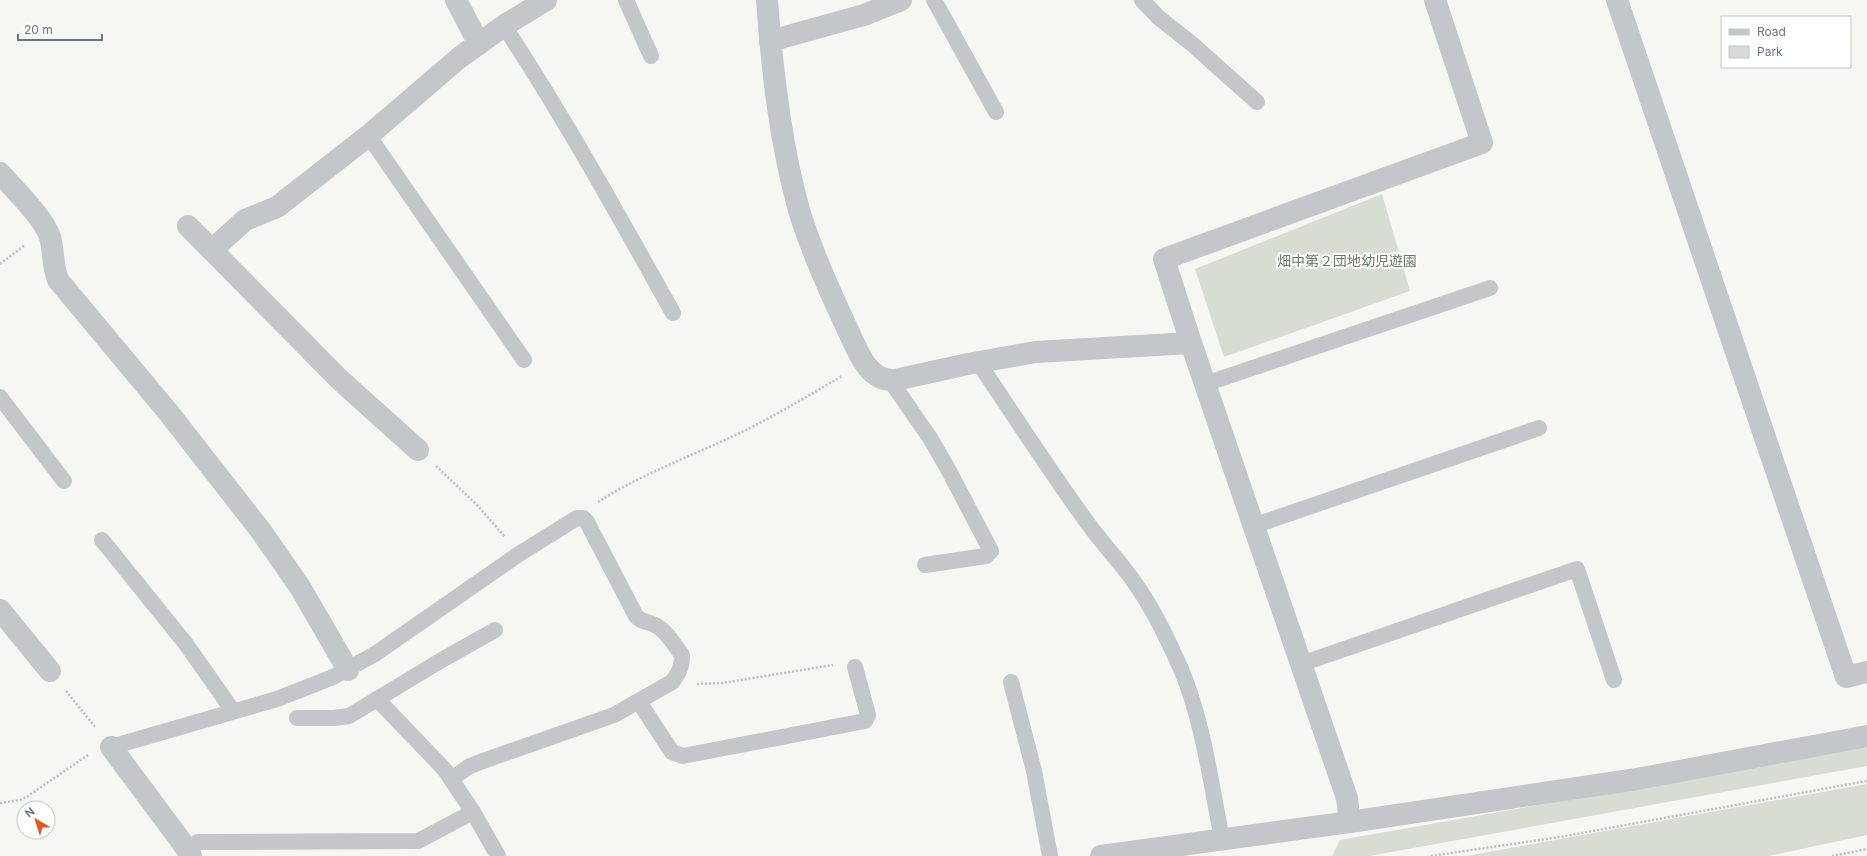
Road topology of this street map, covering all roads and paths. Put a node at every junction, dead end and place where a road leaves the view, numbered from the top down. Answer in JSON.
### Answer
{"nodes":[{"id":1,"x":456,"y":0,"type":"edge"},
{"id":2,"x":546,"y":0,"type":"edge"},
{"id":3,"x":626,"y":0,"type":"edge"},
{"id":4,"x":767,"y":0,"type":"edge"},
{"id":5,"x":901,"y":0,"type":"edge"},
{"id":6,"x":934,"y":0,"type":"edge"},
{"id":7,"x":1142,"y":0,"type":"edge"},
{"id":8,"x":1435,"y":0,"type":"edge"},
{"id":9,"x":1617,"y":0,"type":"edge"},
{"id":10,"x":504,"y":26,"type":"junction"},
{"id":11,"x":770,"y":41,"type":"junction"},
{"id":12,"x":479,"y":44,"type":"junction"},
{"id":13,"x":651,"y":56,"type":"dead end"},
{"id":14,"x":1257,"y":102,"type":"dead end"},
{"id":15,"x":996,"y":112,"type":"dead end"},
{"id":16,"x":368,"y":135,"type":"junction"},
{"id":17,"x":0,"y":173,"type":"edge"},
{"id":18,"x":188,"y":226,"type":"dead end"},
{"id":19,"x":47,"y":230,"type":"junction"},
{"id":20,"x":212,"y":250,"type":"junction"},
{"id":21,"x":0,"y":264,"type":"edge"},
{"id":22,"x":1490,"y":288,"type":"dead end"},
{"id":23,"x":673,"y":313,"type":"dead end"},
{"id":24,"x":1191,"y":343,"type":"junction"},
{"id":25,"x":524,"y":360,"type":"dead end"},
{"id":26,"x":864,"y":362,"type":"junction"},
{"id":27,"x":978,"y":362,"type":"junction"},
{"id":28,"x":890,"y":380,"type":"junction"},
{"id":29,"x":1205,"y":384,"type":"junction"},
{"id":30,"x":0,"y":397,"type":"edge"},
{"id":31,"x":1539,"y":428,"type":"dead end"},
{"id":32,"x":418,"y":450,"type":"joint"},
{"id":33,"x":64,"y":481,"type":"dead end"},
{"id":34,"x":577,"y":518,"type":"junction"},
{"id":35,"x":1253,"y":526,"type":"junction"},
{"id":36,"x":102,"y":540,"type":"dead end"},
{"id":37,"x":519,"y":554,"type":"junction"},
{"id":38,"x":925,"y":565,"type":"dead end"},
{"id":39,"x":0,"y":610,"type":"edge"},
{"id":40,"x":495,"y":630,"type":"dead end"},
{"id":41,"x":1301,"y":664,"type":"junction"},
{"id":42,"x":855,"y":667,"type":"joint"},
{"id":43,"x":348,"y":670,"type":"junction"},
{"id":44,"x":50,"y":671,"type":"joint"},
{"id":45,"x":1867,"y":672,"type":"edge"},
{"id":46,"x":1614,"y":680,"type":"dead end"},
{"id":47,"x":672,"y":682,"type":"junction"},
{"id":48,"x":1011,"y":682,"type":"dead end"},
{"id":49,"x":377,"y":699,"type":"junction"},
{"id":50,"x":639,"y":702,"type":"junction"},
{"id":51,"x":234,"y":711,"type":"junction"},
{"id":52,"x":297,"y":718,"type":"dead end"},
{"id":53,"x":1867,"y":736,"type":"edge"},
{"id":54,"x":111,"y":747,"type":"junction"},
{"id":55,"x":451,"y":779,"type":"junction"},
{"id":56,"x":1867,"y":781,"type":"edge"},
{"id":57,"x":0,"y":803,"type":"edge"},
{"id":58,"x":473,"y":812,"type":"junction"},
{"id":59,"x":1350,"y":822,"type":"junction"},
{"id":60,"x":1222,"y":839,"type":"junction"},
{"id":61,"x":194,"y":849,"type":"edge"},
{"id":62,"x":1867,"y":849,"type":"edge"},
{"id":63,"x":498,"y":856,"type":"edge"},
{"id":64,"x":1050,"y":856,"type":"edge"},
{"id":65,"x":1101,"y":856,"type":"edge"},
{"id":66,"x":1431,"y":856,"type":"edge"},
{"id":67,"x":1832,"y":856,"type":"edge"}],
"edges":[{"from":1,"to":12,"type":"street"},
{"from":2,"to":10,"type":"street"},
{"from":3,"to":13,"type":"lane"},
{"from":4,"to":11,"type":"street"},
{"from":5,"to":11,"type":"street"},
{"from":6,"to":15,"type":"lane"},
{"from":7,"to":14,"type":"lane"},
{"from":8,"to":24,"type":"street"},
{"from":9,"to":45,"type":"street"},
{"from":10,"to":12,"type":"street"},
{"from":10,"to":23,"type":"lane"},
{"from":11,"to":26,"type":"street"},
{"from":12,"to":16,"type":"street"},
{"from":16,"to":20,"type":"street"},
{"from":16,"to":25,"type":"lane"},
{"from":17,"to":19,"type":"street"},
{"from":18,"to":20,"type":"street"},
{"from":19,"to":21,"type":"path"},
{"from":19,"to":43,"type":"street"},
{"from":20,"to":32,"type":"street"},
{"from":22,"to":29,"type":"lane"},
{"from":24,"to":27,"type":"street"},
{"from":24,"to":29,"type":"street"},
{"from":26,"to":28,"type":"street"},
{"from":26,"to":34,"type":"path"},
{"from":27,"to":28,"type":"street"},
{"from":27,"to":60,"type":"lane"},
{"from":28,"to":38,"type":"lane"},
{"from":29,"to":35,"type":"street"},
{"from":30,"to":33,"type":"lane"},
{"from":31,"to":35,"type":"lane"},
{"from":32,"to":37,"type":"path"},
{"from":34,"to":37,"type":"lane"},
{"from":34,"to":47,"type":"lane"},
{"from":35,"to":41,"type":"street"},
{"from":36,"to":51,"type":"lane"},
{"from":37,"to":43,"type":"lane"},
{"from":39,"to":44,"type":"street"},
{"from":40,"to":49,"type":"lane"},
{"from":41,"to":46,"type":"lane"},
{"from":41,"to":59,"type":"street"},
{"from":42,"to":47,"type":"path"},
{"from":42,"to":50,"type":"lane"},
{"from":43,"to":51,"type":"lane"},
{"from":44,"to":54,"type":"path"},
{"from":47,"to":50,"type":"lane"},
{"from":48,"to":64,"type":"lane"},
{"from":49,"to":52,"type":"lane"},
{"from":49,"to":55,"type":"lane"},
{"from":50,"to":55,"type":"lane"},
{"from":51,"to":54,"type":"lane"},
{"from":53,"to":59,"type":"street"},
{"from":54,"to":57,"type":"path"},
{"from":54,"to":61,"type":"street"},
{"from":55,"to":58,"type":"lane"},
{"from":56,"to":66,"type":"path"},
{"from":58,"to":61,"type":"lane"},
{"from":58,"to":63,"type":"lane"},
{"from":59,"to":60,"type":"street"},
{"from":60,"to":65,"type":"street"},
{"from":62,"to":67,"type":"path"}]}
